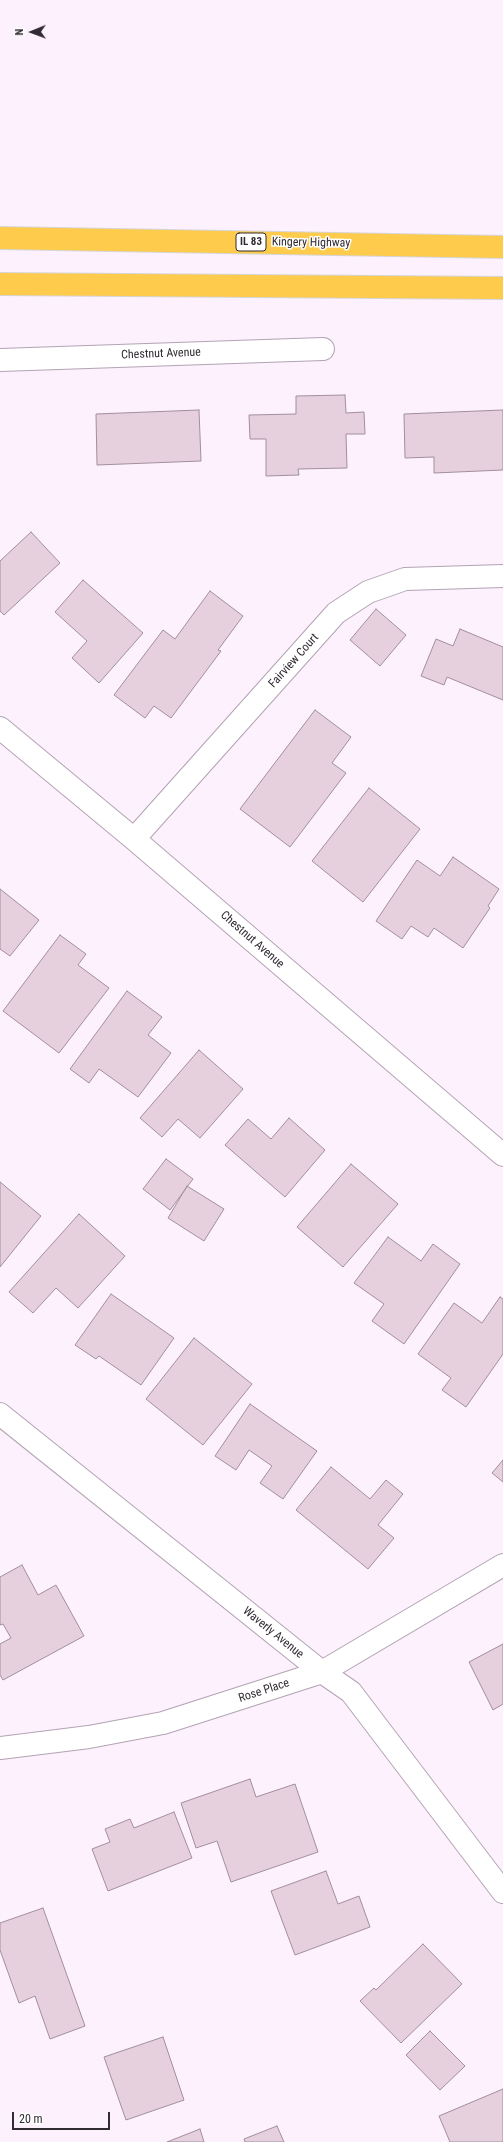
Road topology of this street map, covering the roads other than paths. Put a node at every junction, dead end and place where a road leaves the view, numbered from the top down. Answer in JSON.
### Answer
{"nodes":[{"id":1,"x":0,"y":238,"type":"edge"},
{"id":2,"x":503,"y":247,"type":"edge"},
{"id":3,"x":0,"y":284,"type":"edge"},
{"id":4,"x":503,"y":288,"type":"edge"},
{"id":5,"x":323,"y":348,"type":"dead end"},
{"id":6,"x":0,"y":360,"type":"edge"},
{"id":7,"x":503,"y":576,"type":"edge"},
{"id":8,"x":0,"y":728,"type":"edge"},
{"id":9,"x":134,"y":839,"type":"junction"},
{"id":10,"x":503,"y":1155,"type":"edge"},
{"id":11,"x":0,"y":1414,"type":"edge"},
{"id":12,"x":503,"y":1565,"type":"edge"},
{"id":13,"x":322,"y":1672,"type":"junction"},
{"id":14,"x":0,"y":1748,"type":"edge"},
{"id":15,"x":503,"y":1892,"type":"edge"}],
"edges":[{"from":1,"to":2,"type":"highway","name":"Kingery Highway","number":"IL 83"},
{"from":3,"to":4,"type":"highway"},
{"from":5,"to":6,"type":"street","name":"Chestnut Avenue"},
{"from":7,"to":9,"type":"street","name":"Fairview Court"},
{"from":8,"to":9,"type":"street","name":"Chestnut Avenue"},
{"from":9,"to":10,"type":"street","name":"Chestnut Avenue"},
{"from":11,"to":13,"type":"street","name":"Waverly Avenue"},
{"from":12,"to":13,"type":"street","name":"Rose Place"},
{"from":13,"to":14,"type":"street","name":"Rose Place"},
{"from":13,"to":15,"type":"street","name":"Waverly Avenue"}]}
